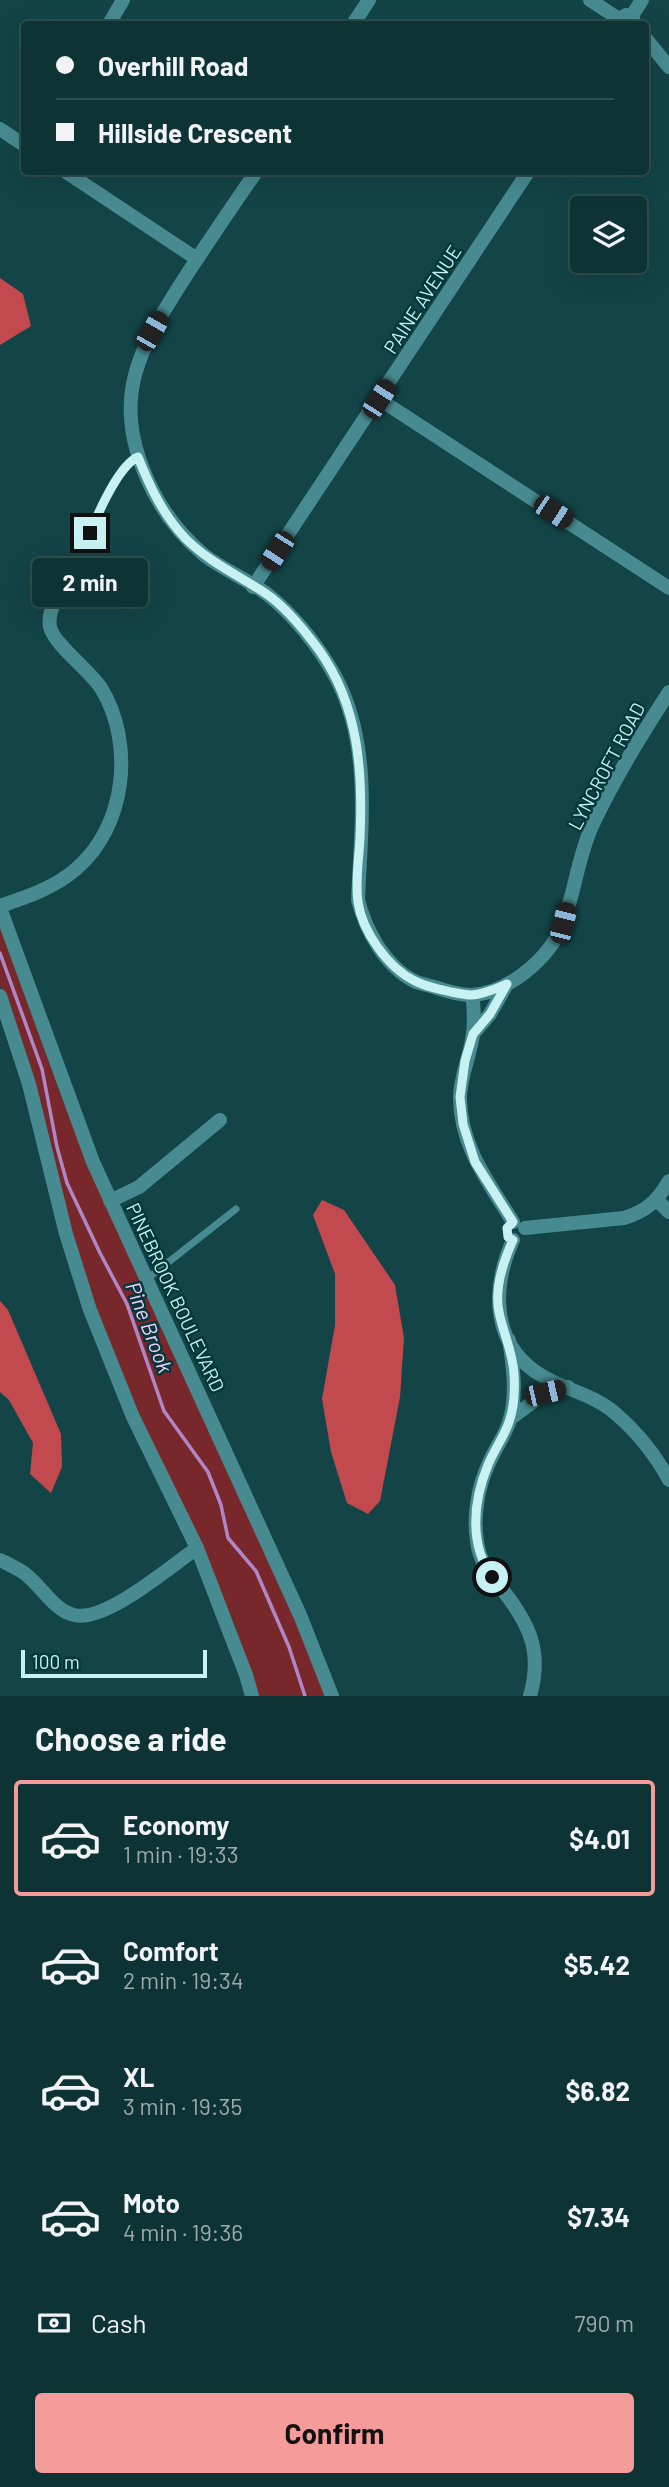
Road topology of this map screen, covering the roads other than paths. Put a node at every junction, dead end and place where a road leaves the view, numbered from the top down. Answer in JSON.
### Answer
{"nodes":[{"id":1,"x":123,"y":0,"type":"edge"},
{"id":2,"x":369,"y":0,"type":"edge"},
{"id":3,"x":590,"y":0,"type":"edge"},
{"id":4,"x":642,"y":0,"type":"edge"},
{"id":5,"x":110,"y":21,"type":"edge"},
{"id":6,"x":355,"y":21,"type":"edge"},
{"id":7,"x":626,"y":21,"type":"edge"},
{"id":8,"x":649,"y":43,"type":"edge"},
{"id":9,"x":669,"y":67,"type":"edge"},
{"id":10,"x":0,"y":129,"type":"edge"},
{"id":11,"x":21,"y":143,"type":"edge"},
{"id":12,"x":71,"y":175,"type":"edge"},
{"id":13,"x":254,"y":175,"type":"edge"},
{"id":14,"x":526,"y":175,"type":"edge"},
{"id":15,"x":197,"y":259,"type":"junction"},
{"id":16,"x":379,"y":399,"type":"junction"},
{"id":17,"x":138,"y":457,"type":"junction"},
{"id":18,"x":90,"y":533,"type":"dead end"},
{"id":19,"x":77,"y":564,"type":"dead end"},
{"id":20,"x":253,"y":587,"type":"junction"},
{"id":21,"x":669,"y":588,"type":"edge"},
{"id":22,"x":669,"y":692,"type":"edge"},
{"id":23,"x":0,"y":907,"type":"edge"},
{"id":24,"x":507,"y":984,"type":"junction"},
{"id":25,"x":473,"y":995,"type":"junction"},
{"id":26,"x":0,"y":996,"type":"edge"},
{"id":27,"x":473,"y":1034,"type":"junction"},
{"id":28,"x":220,"y":1120,"type":"dead end"},
{"id":29,"x":669,"y":1181,"type":"edge"},
{"id":30,"x":110,"y":1200,"type":"junction"},
{"id":31,"x":657,"y":1200,"type":"junction"},
{"id":32,"x":236,"y":1209,"type":"dead end"},
{"id":33,"x":669,"y":1212,"type":"edge"},
{"id":34,"x":519,"y":1225,"type":"junction"},
{"id":35,"x":147,"y":1279,"type":"junction"},
{"id":36,"x":509,"y":1340,"type":"junction"},
{"id":37,"x":568,"y":1387,"type":"junction"},
{"id":38,"x":510,"y":1419,"type":"junction"},
{"id":39,"x":669,"y":1480,"type":"edge"},
{"id":40,"x":197,"y":1548,"type":"junction"},
{"id":41,"x":0,"y":1560,"type":"edge"},
{"id":42,"x":252,"y":1696,"type":"edge"},
{"id":43,"x":332,"y":1696,"type":"edge"},
{"id":44,"x":530,"y":1696,"type":"edge"}],
"edges":[{"from":1,"to":5,"type":"street"},
{"from":2,"to":6,"type":"street"},
{"from":3,"to":7,"type":"street"},
{"from":4,"to":7,"type":"street"},
{"from":8,"to":9,"type":"street"},
{"from":10,"to":11,"type":"street"},
{"from":12,"to":15,"type":"street"},
{"from":13,"to":15,"type":"street","name":"LYNCROFT ROAD"},
{"from":14,"to":16,"type":"street","name":"PAINE AVENUE"},
{"from":15,"to":17,"type":"street","name":"LYNCROFT ROAD"},
{"from":16,"to":20,"type":"street","name":"PAINE AVENUE"},
{"from":16,"to":21,"type":"street"},
{"from":17,"to":18,"type":"lane"},
{"from":17,"to":20,"type":"street","name":"LYNCROFT ROAD"},
{"from":19,"to":23,"type":"street"},
{"from":20,"to":25,"type":"street","name":"LYNCROFT ROAD"},
{"from":22,"to":24,"type":"street","name":"LYNCROFT ROAD"},
{"from":23,"to":30,"type":"street","name":"PINEBROOK BOULEVARD"},
{"from":24,"to":25,"type":"street","name":"LYNCROFT ROAD"},
{"from":24,"to":27,"type":"street"},
{"from":25,"to":27,"type":"street"},
{"from":26,"to":40,"type":"street"},
{"from":27,"to":34,"type":"street"},
{"from":28,"to":30,"type":"street"},
{"from":29,"to":31,"type":"street"},
{"from":30,"to":35,"type":"street","name":"PINEBROOK BOULEVARD"},
{"from":31,"to":33,"type":"street"},
{"from":31,"to":34,"type":"street"},
{"from":32,"to":35,"type":"lane"},
{"from":34,"to":36,"type":"street"},
{"from":35,"to":43,"type":"street","name":"PINEBROOK BOULEVARD"},
{"from":36,"to":37,"type":"street"},
{"from":36,"to":38,"type":"street"},
{"from":37,"to":38,"type":"street"},
{"from":37,"to":39,"type":"street"},
{"from":38,"to":44,"type":"street"},
{"from":40,"to":41,"type":"street"},
{"from":40,"to":42,"type":"street"}]}
